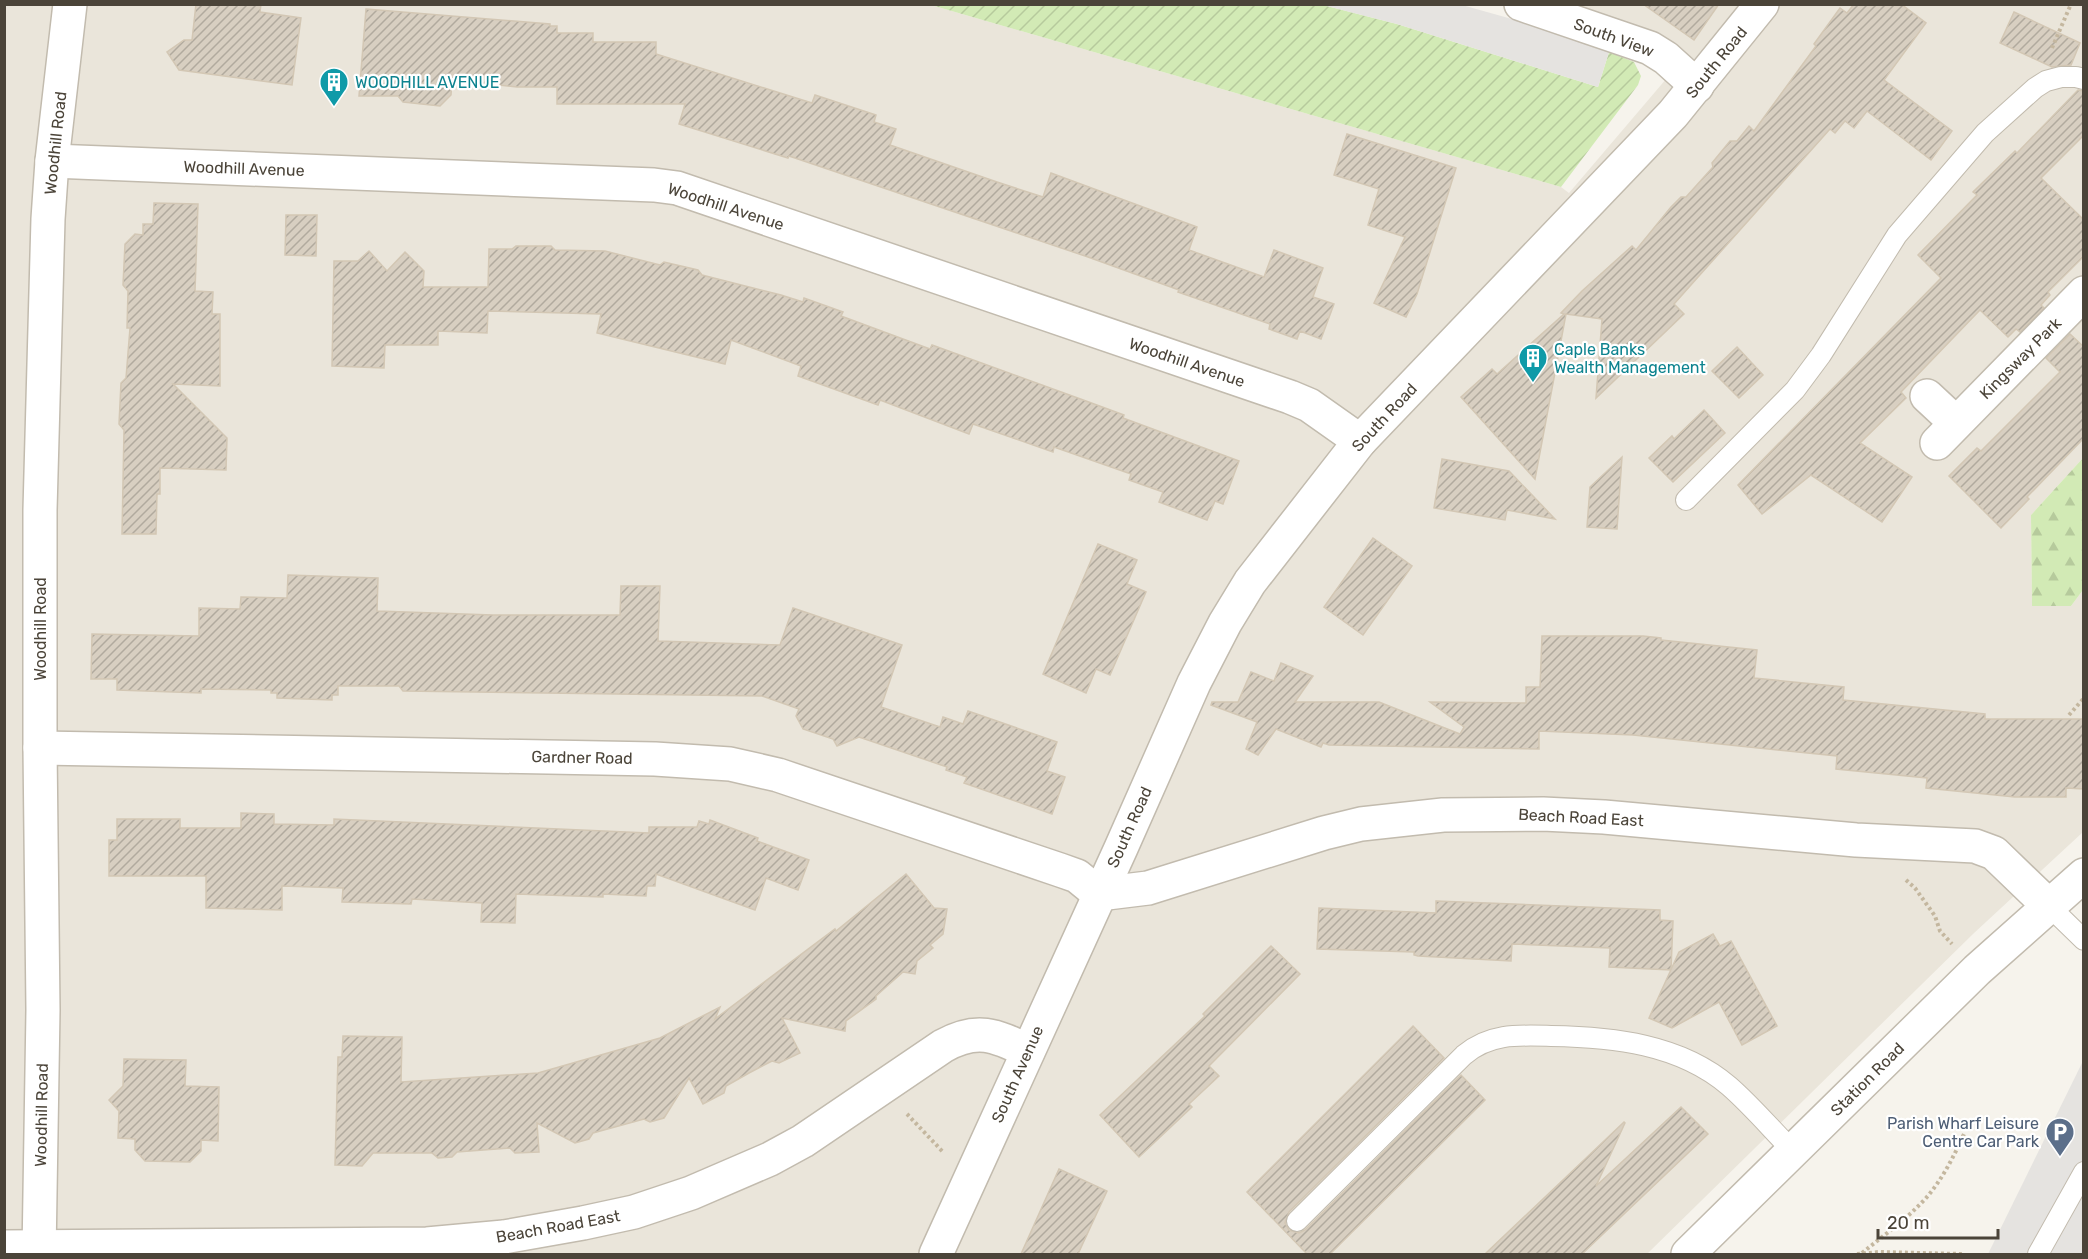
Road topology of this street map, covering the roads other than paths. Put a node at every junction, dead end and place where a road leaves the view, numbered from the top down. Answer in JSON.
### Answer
{"nodes":[{"id":1,"x":70,"y":4,"type":"edge"},
{"id":2,"x":1521,"y":4,"type":"edge"},
{"id":3,"x":1762,"y":4,"type":"edge"},
{"id":4,"x":2084,"y":80,"type":"edge"},
{"id":5,"x":1697,"y":86,"type":"junction"},
{"id":6,"x":52,"y":160,"type":"junction"},
{"id":7,"x":2084,"y":293,"type":"edge"},
{"id":8,"x":1927,"y":396,"type":"dead end"},
{"id":9,"x":1360,"y":441,"type":"junction"},
{"id":10,"x":1686,"y":500,"type":"dead end"},
{"id":11,"x":40,"y":748,"type":"junction"},
{"id":12,"x":2084,"y":875,"type":"edge"},
{"id":13,"x":1099,"y":894,"type":"junction"},
{"id":14,"x":2049,"y":906,"type":"junction"},
{"id":15,"x":2084,"y":940,"type":"edge"},
{"id":16,"x":1028,"y":1051,"type":"junction"},
{"id":17,"x":1793,"y":1151,"type":"junction"},
{"id":18,"x":2084,"y":1172,"type":"edge"},
{"id":19,"x":1297,"y":1221,"type":"dead end"},
{"id":20,"x":4,"y":1247,"type":"edge"},
{"id":21,"x":39,"y":1251,"type":"edge"},
{"id":22,"x":936,"y":1254,"type":"edge"},
{"id":23,"x":1688,"y":1254,"type":"edge"},
{"id":24,"x":2038,"y":1254,"type":"edge"}],
"edges":[{"from":1,"to":6,"type":"street","name":"Woodhill Road"},
{"from":2,"to":5,"type":"street","name":"South View"},
{"from":3,"to":5,"type":"street","name":"South Road"},
{"from":4,"to":10,"type":"lane"},
{"from":5,"to":9,"type":"street","name":"South Road"},
{"from":6,"to":9,"type":"street","name":"Woodhill Avenue"},
{"from":6,"to":11,"type":"street","name":"Woodhill Road"},
{"from":7,"to":8,"type":"street","name":"Kingsway Park"},
{"from":9,"to":13,"type":"street","name":"South Road"},
{"from":11,"to":13,"type":"street","name":"Gardner Road"},
{"from":11,"to":21,"type":"street","name":"Woodhill Road"},
{"from":12,"to":14,"type":"street","name":"Station Road"},
{"from":13,"to":14,"type":"street","name":"Beach Road East"},
{"from":13,"to":16,"type":"street","name":"South Avenue"},
{"from":14,"to":15,"type":"lane"},
{"from":14,"to":17,"type":"street","name":"Station Road"},
{"from":16,"to":21,"type":"street","name":"Beach Road East"},
{"from":16,"to":22,"type":"street","name":"South Avenue"},
{"from":17,"to":19,"type":"lane"},
{"from":17,"to":23,"type":"street","name":"Station Road"},
{"from":18,"to":24,"type":"lane"},
{"from":20,"to":21,"type":"street","name":"Beach Road East"}]}
